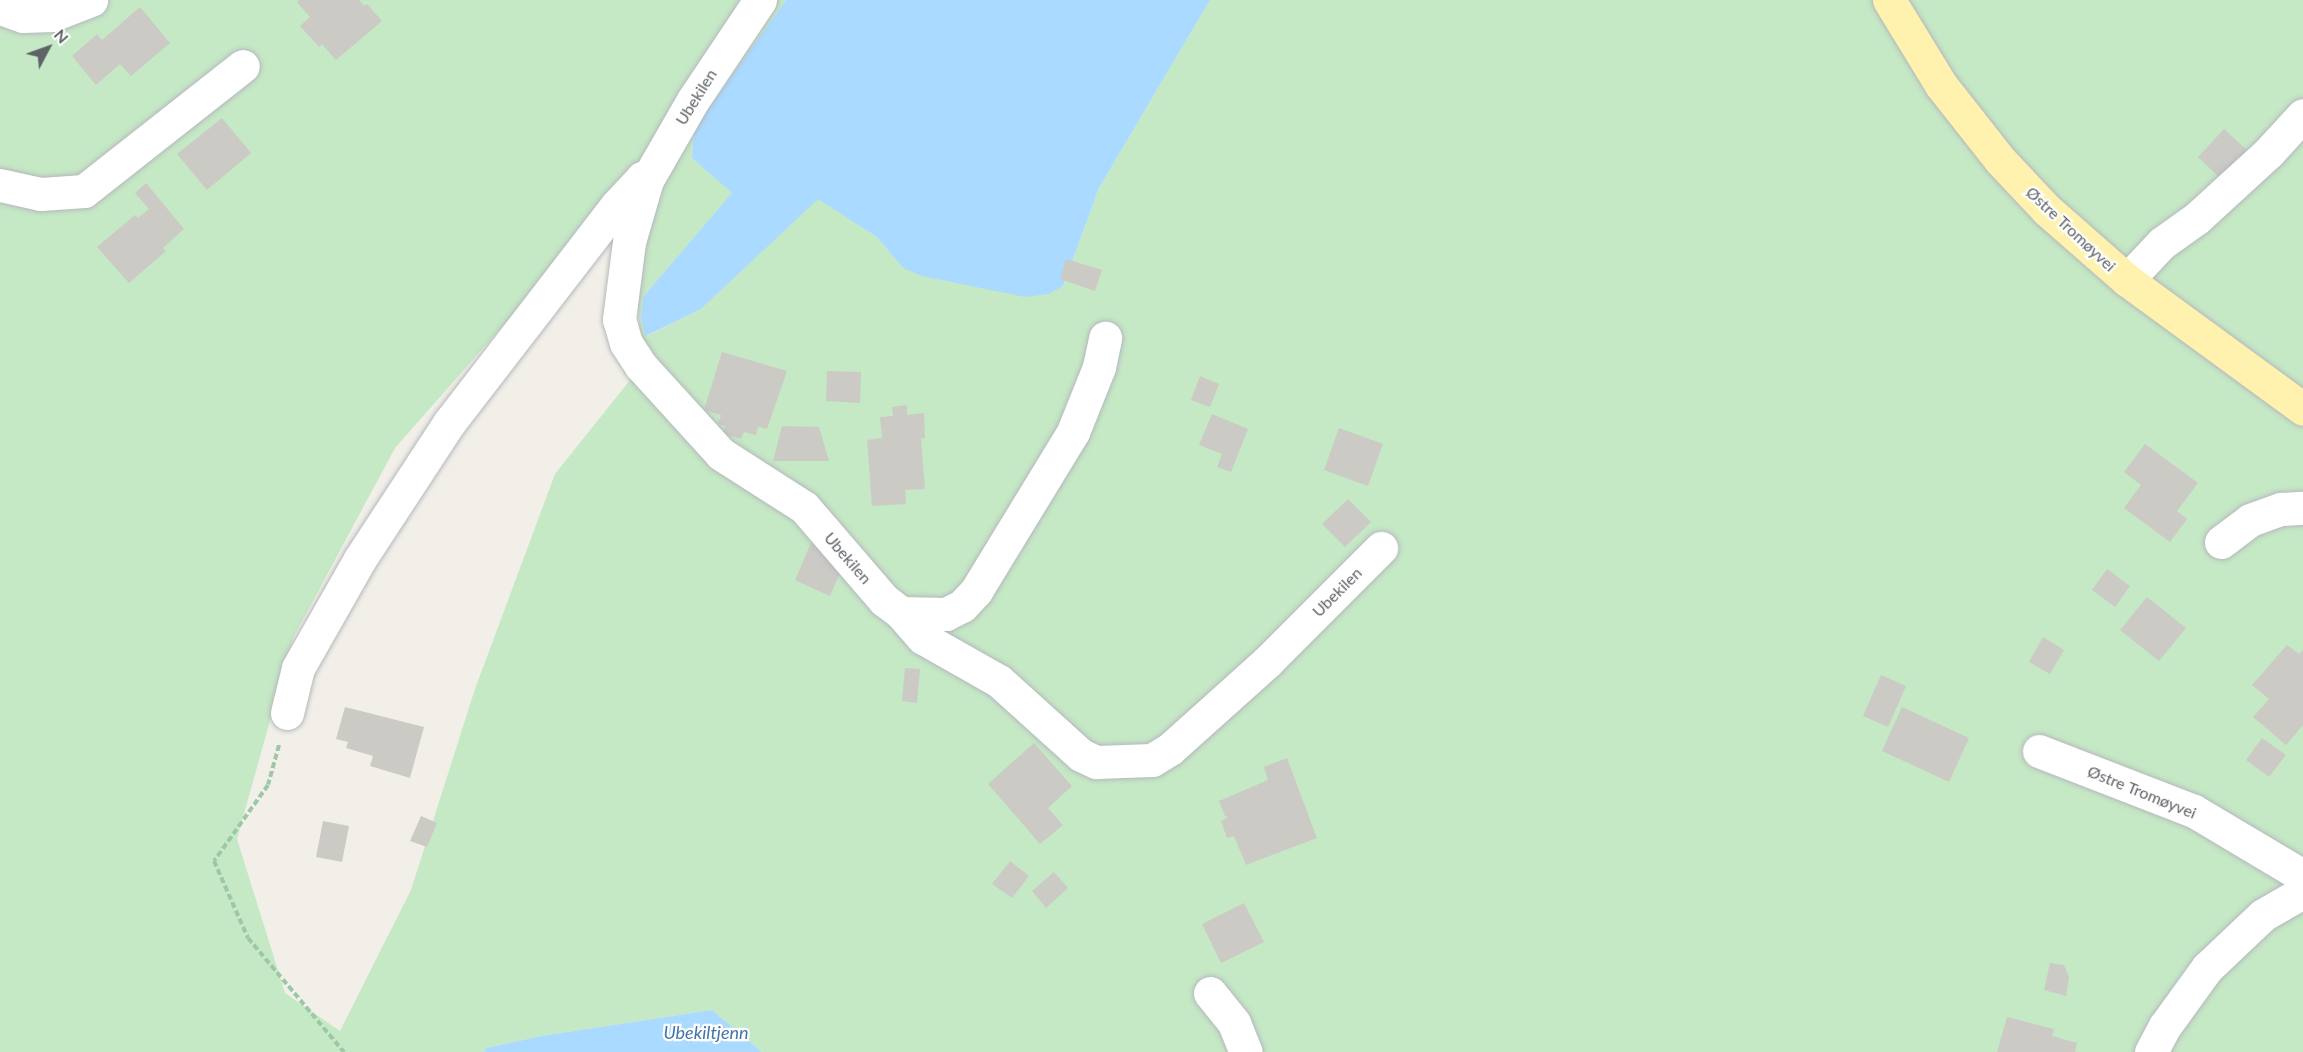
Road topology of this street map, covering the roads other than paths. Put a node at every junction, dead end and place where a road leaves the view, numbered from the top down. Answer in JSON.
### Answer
{"nodes":[{"id":1,"x":91,"y":0,"type":"edge"},
{"id":2,"x":760,"y":0,"type":"edge"},
{"id":3,"x":1888,"y":0,"type":"edge"},
{"id":4,"x":0,"y":8,"type":"edge"},
{"id":5,"x":243,"y":66,"type":"dead end"},
{"id":6,"x":2303,"y":115,"type":"edge"},
{"id":7,"x":647,"y":180,"type":"junction"},
{"id":8,"x":0,"y":186,"type":"edge"},
{"id":9,"x":2127,"y":280,"type":"junction"},
{"id":10,"x":1105,"y":338,"type":"dead end"},
{"id":11,"x":2303,"y":409,"type":"edge"},
{"id":12,"x":2303,"y":508,"type":"edge"},
{"id":13,"x":2221,"y":542,"type":"dead end"},
{"id":14,"x":1380,"y":548,"type":"dead end"},
{"id":15,"x":901,"y":613,"type":"junction"},
{"id":16,"x":287,"y":713,"type":"road end"},
{"id":17,"x":2038,"y":751,"type":"dead end"},
{"id":18,"x":2303,"y":876,"type":"edge"},
{"id":19,"x":2303,"y":892,"type":"edge"},
{"id":20,"x":1210,"y":993,"type":"dead end"},
{"id":21,"x":1246,"y":1052,"type":"edge"},
{"id":22,"x":2151,"y":1052,"type":"edge"}],
"edges":[{"from":1,"to":4,"type":"street"},
{"from":2,"to":7,"type":"street","name":"Ubekilen"},
{"from":3,"to":9,"type":"main road","name":"Østre Tromøyvei"},
{"from":5,"to":8,"type":"street"},
{"from":6,"to":9,"type":"street"},
{"from":7,"to":15,"type":"street","name":"Ubekilen"},
{"from":7,"to":16,"type":"street"},
{"from":9,"to":11,"type":"main road","name":"Østre Tromøyvei"},
{"from":10,"to":15,"type":"street"},
{"from":12,"to":13,"type":"street"},
{"from":14,"to":15,"type":"street","name":"Ubekilen"},
{"from":17,"to":18,"type":"street","name":"Østre Tromøyvei"},
{"from":19,"to":22,"type":"street"},
{"from":20,"to":21,"type":"street"}]}
